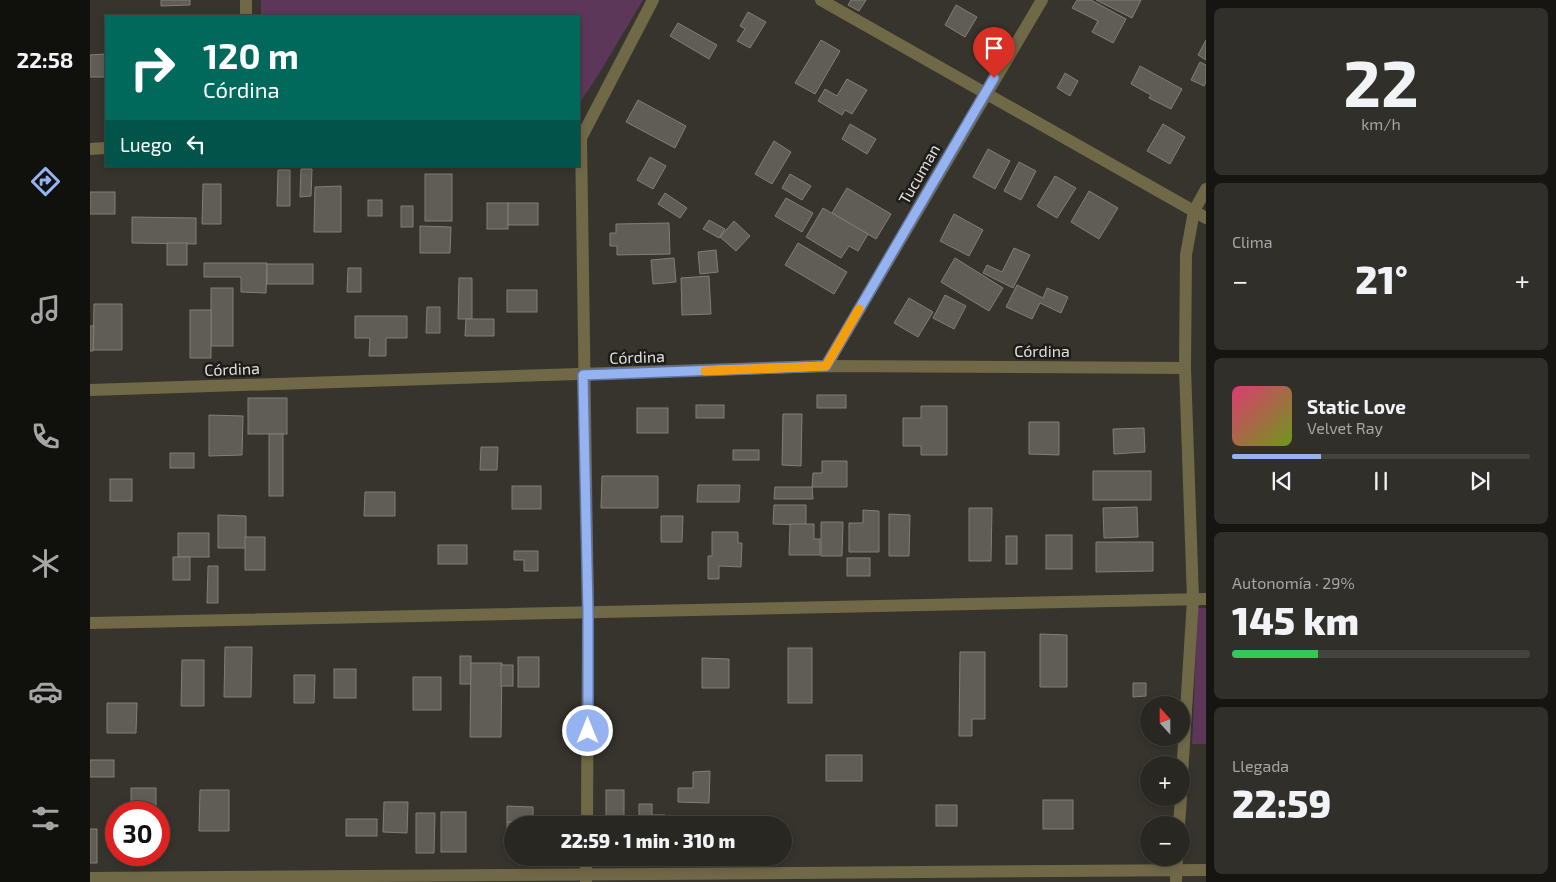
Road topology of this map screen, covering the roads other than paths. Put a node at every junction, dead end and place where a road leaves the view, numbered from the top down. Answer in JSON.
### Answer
{"nodes":[{"id":1,"x":246,"y":0,"type":"edge"},
{"id":2,"x":653,"y":0,"type":"edge"},
{"id":3,"x":821,"y":0,"type":"edge"},
{"id":4,"x":1042,"y":0,"type":"edge"},
{"id":5,"x":246,"y":15,"type":"edge"},
{"id":6,"x":985,"y":94,"type":"junction"},
{"id":7,"x":580,"y":138,"type":"edge"},
{"id":8,"x":105,"y":148,"type":"edge"},
{"id":9,"x":90,"y":149,"type":"edge"},
{"id":10,"x":1206,"y":189,"type":"edge"},
{"id":11,"x":1194,"y":211,"type":"junction"},
{"id":12,"x":1206,"y":218,"type":"edge"},
{"id":13,"x":826,"y":366,"type":"junction"},
{"id":14,"x":1185,"y":368,"type":"junction"},
{"id":15,"x":583,"y":375,"type":"junction"},
{"id":16,"x":90,"y":390,"type":"edge"},
{"id":17,"x":1200,"y":599,"type":"edge"},
{"id":18,"x":588,"y":612,"type":"junction"},
{"id":19,"x":90,"y":623,"type":"edge"},
{"id":20,"x":1184,"y":756,"type":"edge"},
{"id":21,"x":587,"y":816,"type":"edge"},
{"id":22,"x":1176,"y":870,"type":"edge"},
{"id":23,"x":1206,"y":870,"type":"edge"},
{"id":24,"x":90,"y":878,"type":"edge"},
{"id":25,"x":586,"y":878,"type":"edge"}],
"edges":[{"from":1,"to":5,"type":"street"},
{"from":2,"to":7,"type":"street"},
{"from":3,"to":6,"type":"street"},
{"from":4,"to":6,"type":"street","name":"Tucuman"},
{"from":6,"to":11,"type":"street"},
{"from":6,"to":13,"type":"street","name":"Tucuman"},
{"from":7,"to":15,"type":"street"},
{"from":8,"to":9,"type":"street"},
{"from":10,"to":11,"type":"street"},
{"from":11,"to":12,"type":"street"},
{"from":11,"to":14,"type":"street"},
{"from":13,"to":14,"type":"street","name":"Córdina"},
{"from":13,"to":15,"type":"street","name":"Córdina"},
{"from":14,"to":17,"type":"street"},
{"from":15,"to":16,"type":"street","name":"Córdina"},
{"from":15,"to":18,"type":"street"},
{"from":17,"to":18,"type":"street"},
{"from":17,"to":20,"type":"street"},
{"from":18,"to":19,"type":"street"},
{"from":18,"to":21,"type":"street"},
{"from":22,"to":23,"type":"street"},
{"from":22,"to":25,"type":"street"},
{"from":24,"to":25,"type":"street"}]}
